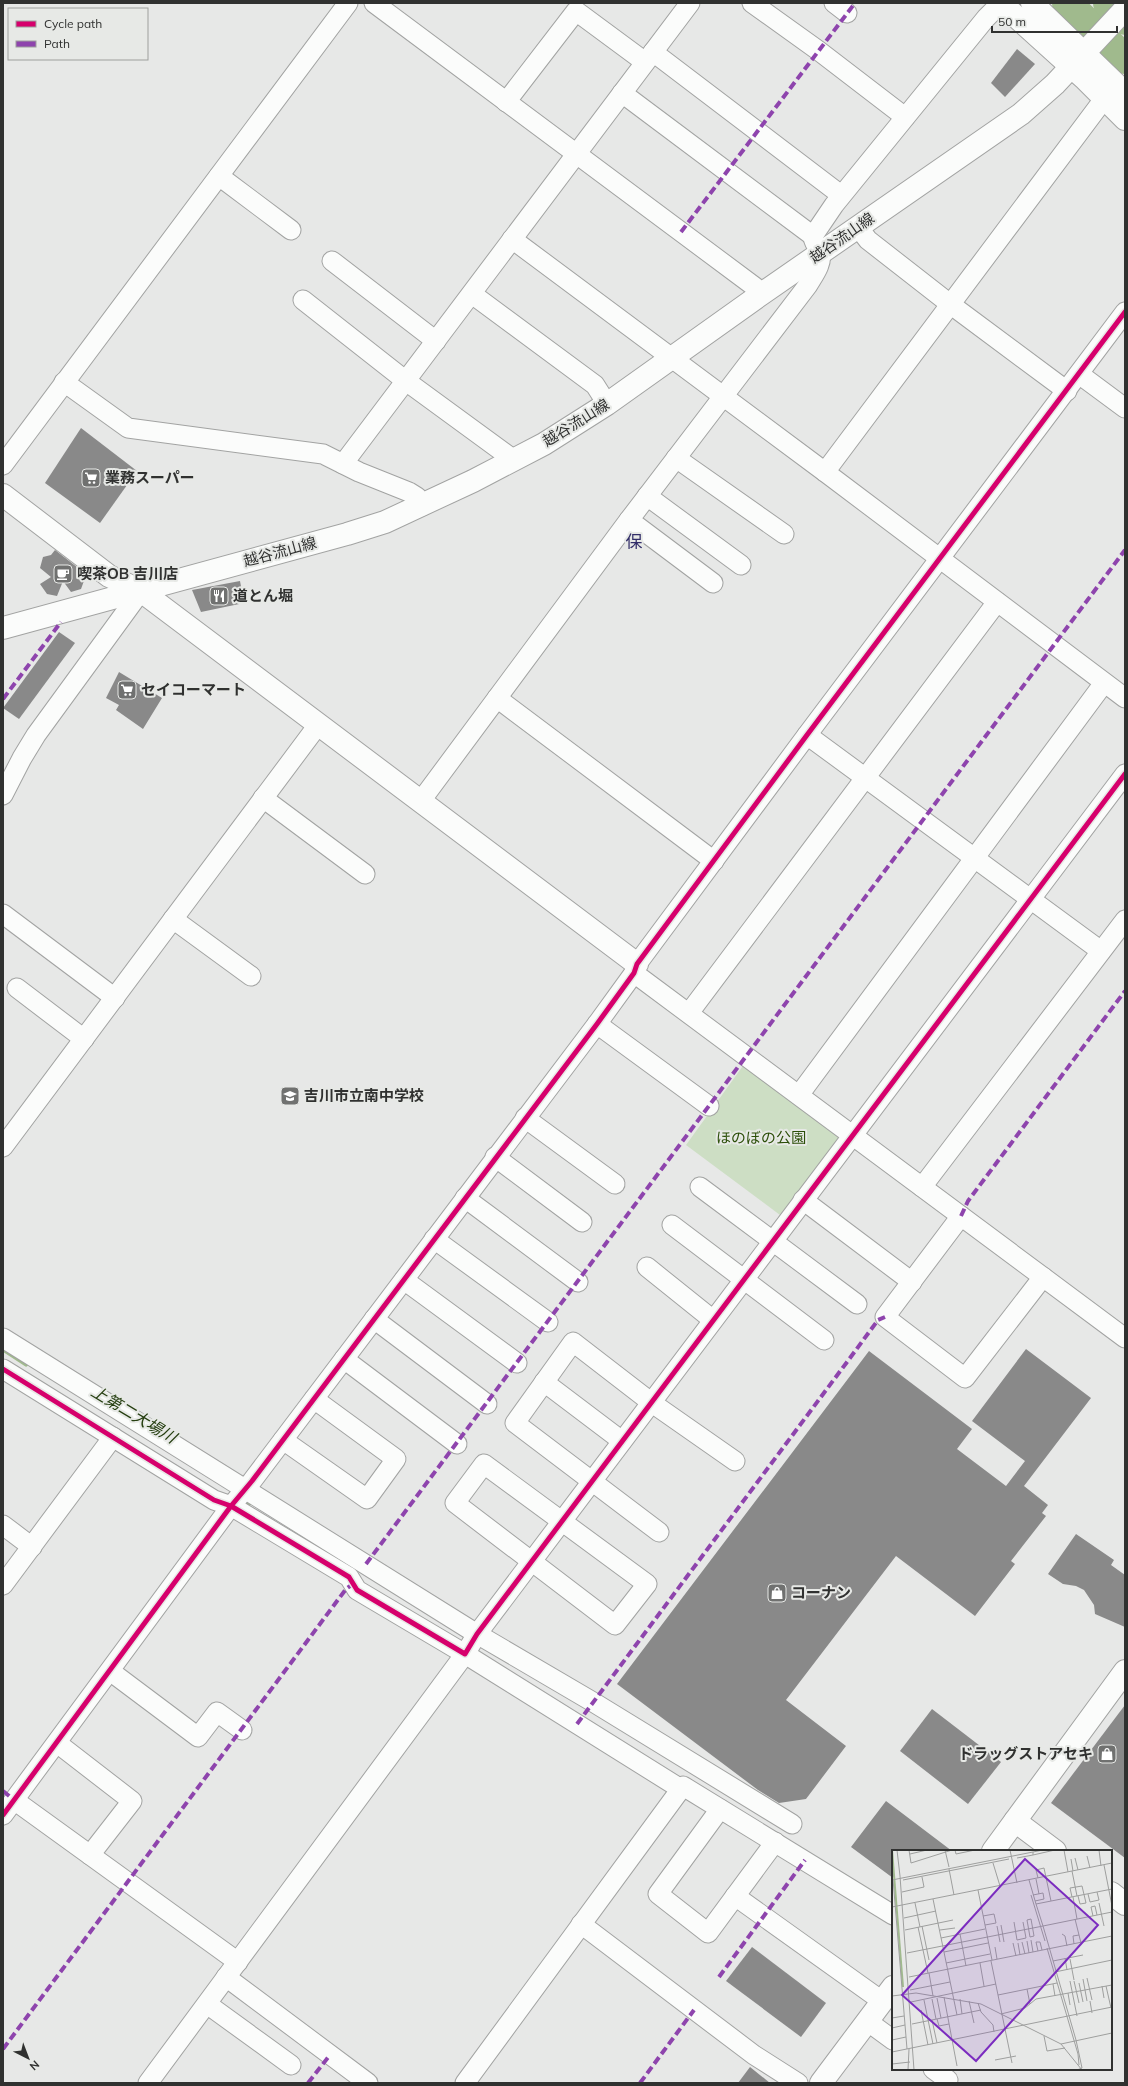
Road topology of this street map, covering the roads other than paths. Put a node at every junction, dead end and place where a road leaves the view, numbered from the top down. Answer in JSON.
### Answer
{"nodes":[{"id":1,"x":348,"y":3,"type":"edge"},
{"id":2,"x":374,"y":3,"type":"edge"},
{"id":3,"x":752,"y":3,"type":"edge"},
{"id":4,"x":1001,"y":3,"type":"edge"},
{"id":5,"x":1032,"y":3,"type":"edge"},
{"id":6,"x":681,"y":6,"type":"edge"},
{"id":7,"x":1125,"y":9,"type":"edge"},
{"id":8,"x":1083,"y":54,"type":"junction"},
{"id":9,"x":649,"y":57,"type":"junction"},
{"id":10,"x":622,"y":93,"type":"junction"},
{"id":11,"x":1125,"y":93,"type":"edge"},
{"id":12,"x":1104,"y":99,"type":"junction"},
{"id":13,"x":506,"y":102,"type":"junction"},
{"id":14,"x":906,"y":118,"type":"junction"},
{"id":15,"x":1125,"y":119,"type":"edge"},
{"id":16,"x":576,"y":154,"type":"junction"},
{"id":17,"x":220,"y":176,"type":"junction"},
{"id":18,"x":841,"y":195,"type":"junction"},
{"id":19,"x":858,"y":227,"type":"junction"},
{"id":20,"x":291,"y":230,"type":"dead end"},
{"id":21,"x":512,"y":239,"type":"junction"},
{"id":22,"x":817,"y":244,"type":"junction"},
{"id":23,"x":332,"y":260,"type":"dead end"},
{"id":24,"x":472,"y":294,"type":"junction"},
{"id":25,"x":760,"y":295,"type":"junction"},
{"id":26,"x":304,"y":300,"type":"dead end"},
{"id":27,"x":950,"y":304,"type":"junction"},
{"id":28,"x":1125,"y":312,"type":"edge"},
{"id":29,"x":436,"y":341,"type":"junction"},
{"id":30,"x":672,"y":358,"type":"junction"},
{"id":31,"x":1079,"y":374,"type":"junction"},
{"id":32,"x":406,"y":381,"type":"junction"},
{"id":33,"x":64,"y":382,"type":"junction"},
{"id":34,"x":1067,"y":391,"type":"junction"},
{"id":35,"x":723,"y":396,"type":"junction"},
{"id":36,"x":607,"y":404,"type":"junction"},
{"id":37,"x":1125,"y":408,"type":"edge"},
{"id":38,"x":676,"y":458,"type":"junction"},
{"id":39,"x":514,"y":460,"type":"junction"},
{"id":40,"x":343,"y":464,"type":"junction"},
{"id":41,"x":3,"y":465,"type":"edge"},
{"id":42,"x":826,"y":472,"type":"junction"},
{"id":43,"x":3,"y":495,"type":"edge"},
{"id":44,"x":647,"y":496,"type":"junction"},
{"id":45,"x":422,"y":506,"type":"junction"},
{"id":46,"x":629,"y":520,"type":"junction"},
{"id":47,"x":784,"y":534,"type":"dead end"},
{"id":48,"x":940,"y":560,"type":"junction"},
{"id":49,"x":741,"y":565,"type":"dead end"},
{"id":50,"x":713,"y":583,"type":"dead end"},
{"id":51,"x":141,"y":591,"type":"junction"},
{"id":52,"x":997,"y":602,"type":"junction"},
{"id":53,"x":3,"y":628,"type":"edge"},
{"id":54,"x":1104,"y":683,"type":"junction"},
{"id":55,"x":497,"y":698,"type":"junction"},
{"id":56,"x":1125,"y":698,"type":"edge"},
{"id":57,"x":318,"y":725,"type":"junction"},
{"id":58,"x":807,"y":734,"type":"junction"},
{"id":59,"x":1125,"y":774,"type":"edge"},
{"id":60,"x":865,"y":778,"type":"junction"},
{"id":61,"x":3,"y":795,"type":"edge"},
{"id":62,"x":263,"y":798,"type":"junction"},
{"id":63,"x":420,"y":802,"type":"junction"},
{"id":64,"x":976,"y":858,"type":"junction"},
{"id":65,"x":714,"y":861,"type":"junction"},
{"id":66,"x":365,"y":874,"type":"dead end"},
{"id":67,"x":1031,"y":898,"type":"junction"},
{"id":68,"x":3,"y":914,"type":"edge"},
{"id":69,"x":173,"y":920,"type":"junction"},
{"id":70,"x":1125,"y":920,"type":"edge"},
{"id":71,"x":1101,"y":951,"type":"junction"},
{"id":72,"x":636,"y":969,"type":"junction"},
{"id":73,"x":251,"y":976,"type":"dead end"},
{"id":74,"x":16,"y":988,"type":"dead end"},
{"id":75,"x":114,"y":998,"type":"junction"},
{"id":76,"x":689,"y":1013,"type":"junction"},
{"id":77,"x":597,"y":1024,"type":"junction"},
{"id":78,"x":84,"y":1039,"type":"junction"},
{"id":79,"x":799,"y":1095,"type":"junction"},
{"id":80,"x":709,"y":1106,"type":"dead end"},
{"id":81,"x":525,"y":1118,"type":"junction"},
{"id":82,"x":852,"y":1136,"type":"junction"},
{"id":83,"x":3,"y":1147,"type":"edge"},
{"id":84,"x":495,"y":1157,"type":"junction"},
{"id":85,"x":615,"y":1184,"type":"dead end"},
{"id":86,"x":700,"y":1187,"type":"dead end"},
{"id":87,"x":922,"y":1187,"type":"junction"},
{"id":88,"x":465,"y":1198,"type":"junction"},
{"id":89,"x":803,"y":1200,"type":"junction"},
{"id":90,"x":961,"y":1216,"type":"junction"},
{"id":91,"x":582,"y":1222,"type":"dead end"},
{"id":92,"x":672,"y":1225,"type":"dead end"},
{"id":93,"x":434,"y":1239,"type":"junction"},
{"id":94,"x":773,"y":1241,"type":"junction"},
{"id":95,"x":647,"y":1267,"type":"dead end"},
{"id":96,"x":1044,"y":1277,"type":"junction"},
{"id":97,"x":404,"y":1280,"type":"junction"},
{"id":98,"x":743,"y":1280,"type":"junction"},
{"id":99,"x":578,"y":1282,"type":"dead end"},
{"id":100,"x":912,"y":1282,"type":"junction"},
{"id":101,"x":857,"y":1304,"type":"dead end"},
{"id":102,"x":374,"y":1319,"type":"junction"},
{"id":103,"x":713,"y":1320,"type":"junction"},
{"id":104,"x":548,"y":1322,"type":"dead end"},
{"id":105,"x":1125,"y":1338,"type":"edge"},
{"id":106,"x":824,"y":1340,"type":"dead end"},
{"id":107,"x":8,"y":1341,"type":"edge"},
{"id":108,"x":344,"y":1359,"type":"junction"},
{"id":109,"x":3,"y":1361,"type":"edge"},
{"id":110,"x":517,"y":1363,"type":"dead end"},
{"id":111,"x":3,"y":1369,"type":"edge"},
{"id":112,"x":544,"y":1382,"type":"junction"},
{"id":113,"x":314,"y":1399,"type":"junction"},
{"id":114,"x":652,"y":1402,"type":"junction"},
{"id":115,"x":487,"y":1404,"type":"dead end"},
{"id":116,"x":113,"y":1437,"type":"junction"},
{"id":117,"x":283,"y":1440,"type":"junction"},
{"id":118,"x":622,"y":1441,"type":"junction"},
{"id":119,"x":457,"y":1444,"type":"dead end"},
{"id":120,"x":735,"y":1461,"type":"dead end"},
{"id":121,"x":592,"y":1482,"type":"junction"},
{"id":122,"x":238,"y":1499,"type":"junction"},
{"id":123,"x":563,"y":1521,"type":"junction"},
{"id":124,"x":3,"y":1525,"type":"edge"},
{"id":125,"x":658,"y":1532,"type":"dead end"},
{"id":126,"x":32,"y":1547,"type":"junction"},
{"id":127,"x":532,"y":1562,"type":"junction"},
{"id":128,"x":3,"y":1586,"type":"edge"},
{"id":129,"x":471,"y":1644,"type":"junction"},
{"id":130,"x":110,"y":1671,"type":"junction"},
{"id":131,"x":1125,"y":1671,"type":"edge"},
{"id":132,"x":242,"y":1730,"type":"dead end"},
{"id":133,"x":57,"y":1743,"type":"junction"},
{"id":134,"x":681,"y":1789,"type":"junction"},
{"id":135,"x":14,"y":1800,"type":"junction"},
{"id":136,"x":720,"y":1809,"type":"junction"},
{"id":137,"x":3,"y":1815,"type":"edge"},
{"id":138,"x":1015,"y":1821,"type":"junction"},
{"id":139,"x":792,"y":1824,"type":"dead end"},
{"id":140,"x":775,"y":1842,"type":"junction"},
{"id":141,"x":994,"y":1850,"type":"edge"},
{"id":142,"x":1054,"y":1850,"type":"edge"},
{"id":143,"x":90,"y":1855,"type":"junction"},
{"id":144,"x":1112,"y":1894,"type":"edge"},
{"id":145,"x":736,"y":1896,"type":"junction"},
{"id":146,"x":1125,"y":1904,"type":"edge"},
{"id":147,"x":892,"y":1914,"type":"edge"},
{"id":148,"x":581,"y":1924,"type":"junction"},
{"id":149,"x":238,"y":1962,"type":"junction"},
{"id":150,"x":226,"y":1977,"type":"junction"},
{"id":151,"x":888,"y":1994,"type":"edge"},
{"id":152,"x":207,"y":2004,"type":"junction"},
{"id":153,"x":867,"y":2021,"type":"junction"},
{"id":154,"x":892,"y":2039,"type":"edge"},
{"id":155,"x":291,"y":2065,"type":"dead end"},
{"id":156,"x":934,"y":2070,"type":"edge"},
{"id":157,"x":148,"y":2083,"type":"edge"},
{"id":158,"x":368,"y":2083,"type":"edge"},
{"id":159,"x":465,"y":2083,"type":"edge"},
{"id":160,"x":798,"y":2083,"type":"edge"},
{"id":161,"x":821,"y":2083,"type":"edge"},
{"id":162,"x":946,"y":2083,"type":"edge"}],
"edges":[{"from":1,"to":17,"type":"street"},
{"from":2,"to":13,"type":"street"},
{"from":3,"to":14,"type":"street"},
{"from":4,"to":8,"type":"main road"},
{"from":4,"to":14,"type":"street"},
{"from":5,"to":8,"type":"main road"},
{"from":6,"to":9,"type":"street"},
{"from":7,"to":8,"type":"main road","name":"越谷流山線"},
{"from":8,"to":11,"type":"main road"},
{"from":8,"to":12,"type":"main road"},
{"from":8,"to":19,"type":"main road","name":"越谷流山線"},
{"from":9,"to":10,"type":"street"},
{"from":9,"to":13,"type":"street"},
{"from":9,"to":18,"type":"street"},
{"from":10,"to":16,"type":"street"},
{"from":10,"to":22,"type":"street"},
{"from":12,"to":15,"type":"main road"},
{"from":12,"to":27,"type":"street"},
{"from":13,"to":16,"type":"street"},
{"from":14,"to":18,"type":"street"},
{"from":16,"to":21,"type":"street"},
{"from":16,"to":25,"type":"street"},
{"from":17,"to":20,"type":"street"},
{"from":17,"to":33,"type":"street"},
{"from":18,"to":22,"type":"street"},
{"from":19,"to":22,"type":"main road","name":"越谷流山線"},
{"from":19,"to":27,"type":"street"},
{"from":21,"to":24,"type":"street"},
{"from":21,"to":30,"type":"street"},
{"from":22,"to":25,"type":"main road","name":"越谷流山線"},
{"from":22,"to":35,"type":"street"},
{"from":23,"to":29,"type":"street"},
{"from":24,"to":29,"type":"street"},
{"from":24,"to":36,"type":"street"},
{"from":25,"to":30,"type":"main road","name":"越谷流山線"},
{"from":26,"to":32,"type":"street"},
{"from":27,"to":34,"type":"street"},
{"from":27,"to":42,"type":"street"},
{"from":28,"to":31,"type":"street"},
{"from":29,"to":32,"type":"street"},
{"from":30,"to":35,"type":"street"},
{"from":30,"to":36,"type":"main road","name":"越谷流山線"},
{"from":31,"to":34,"type":"street"},
{"from":31,"to":37,"type":"street"},
{"from":32,"to":39,"type":"street"},
{"from":32,"to":40,"type":"street"},
{"from":33,"to":40,"type":"street"},
{"from":33,"to":41,"type":"street"},
{"from":34,"to":48,"type":"street"},
{"from":35,"to":38,"type":"street"},
{"from":35,"to":42,"type":"street"},
{"from":36,"to":39,"type":"main road","name":"越谷流山線"},
{"from":38,"to":44,"type":"street"},
{"from":38,"to":47,"type":"street"},
{"from":39,"to":45,"type":"main road","name":"越谷流山線"},
{"from":40,"to":45,"type":"street"},
{"from":42,"to":48,"type":"street"},
{"from":43,"to":51,"type":"main road"},
{"from":44,"to":46,"type":"street"},
{"from":44,"to":49,"type":"street"},
{"from":45,"to":51,"type":"main road","name":"越谷流山線"},
{"from":46,"to":50,"type":"street"},
{"from":46,"to":55,"type":"street"},
{"from":48,"to":52,"type":"street"},
{"from":48,"to":58,"type":"street"},
{"from":51,"to":53,"type":"main road","name":"越谷流山線"},
{"from":51,"to":57,"type":"main road"},
{"from":51,"to":61,"type":"street"},
{"from":52,"to":54,"type":"street"},
{"from":52,"to":60,"type":"street"},
{"from":54,"to":56,"type":"street"},
{"from":54,"to":64,"type":"street"},
{"from":55,"to":63,"type":"street"},
{"from":55,"to":65,"type":"street"},
{"from":57,"to":62,"type":"street"},
{"from":57,"to":63,"type":"main road"},
{"from":58,"to":60,"type":"street"},
{"from":58,"to":65,"type":"street"},
{"from":59,"to":67,"type":"street"},
{"from":60,"to":64,"type":"street"},
{"from":60,"to":76,"type":"street"},
{"from":62,"to":66,"type":"street"},
{"from":62,"to":69,"type":"street"},
{"from":63,"to":72,"type":"main road"},
{"from":64,"to":67,"type":"street"},
{"from":64,"to":79,"type":"street"},
{"from":65,"to":72,"type":"street"},
{"from":67,"to":71,"type":"street"},
{"from":67,"to":82,"type":"street"},
{"from":68,"to":75,"type":"street"},
{"from":69,"to":73,"type":"street"},
{"from":69,"to":75,"type":"street"},
{"from":70,"to":71,"type":"street"},
{"from":71,"to":87,"type":"street"},
{"from":72,"to":76,"type":"street"},
{"from":72,"to":77,"type":"street"},
{"from":74,"to":78,"type":"street"},
{"from":75,"to":78,"type":"street"},
{"from":76,"to":79,"type":"street"},
{"from":77,"to":80,"type":"street"},
{"from":77,"to":81,"type":"street"},
{"from":78,"to":83,"type":"street"},
{"from":79,"to":82,"type":"street"},
{"from":81,"to":84,"type":"street"},
{"from":81,"to":85,"type":"street"},
{"from":82,"to":87,"type":"street"},
{"from":82,"to":89,"type":"street"},
{"from":84,"to":88,"type":"street"},
{"from":84,"to":91,"type":"street"},
{"from":86,"to":94,"type":"street"},
{"from":87,"to":90,"type":"street"},
{"from":88,"to":93,"type":"street"},
{"from":88,"to":99,"type":"street"},
{"from":89,"to":94,"type":"street"},
{"from":89,"to":100,"type":"street"},
{"from":90,"to":96,"type":"street"},
{"from":90,"to":100,"type":"street"},
{"from":92,"to":98,"type":"street"},
{"from":93,"to":97,"type":"street"},
{"from":93,"to":104,"type":"street"},
{"from":94,"to":98,"type":"street"},
{"from":94,"to":101,"type":"street"},
{"from":95,"to":103,"type":"street"},
{"from":96,"to":100,"type":"street"},
{"from":96,"to":105,"type":"street"},
{"from":97,"to":102,"type":"street"},
{"from":97,"to":110,"type":"street"},
{"from":98,"to":103,"type":"street"},
{"from":98,"to":106,"type":"street"},
{"from":102,"to":108,"type":"street"},
{"from":102,"to":115,"type":"street"},
{"from":103,"to":114,"type":"street"},
{"from":107,"to":109,"type":"street"},
{"from":107,"to":122,"type":"street"},
{"from":108,"to":113,"type":"street"},
{"from":108,"to":119,"type":"street"},
{"from":111,"to":116,"type":"street"},
{"from":112,"to":114,"type":"street"},
{"from":112,"to":118,"type":"street"},
{"from":112,"to":121,"type":"street"},
{"from":113,"to":117,"type":"street"},
{"from":113,"to":117,"type":"street"},
{"from":114,"to":118,"type":"street"},
{"from":114,"to":120,"type":"street"},
{"from":116,"to":122,"type":"street"},
{"from":116,"to":126,"type":"street"},
{"from":117,"to":122,"type":"street"},
{"from":118,"to":121,"type":"street"},
{"from":121,"to":123,"type":"street"},
{"from":121,"to":125,"type":"street"},
{"from":122,"to":129,"type":"street"},
{"from":122,"to":129,"type":"street"},
{"from":122,"to":130,"type":"street"},
{"from":123,"to":127,"type":"street"},
{"from":123,"to":127,"type":"street"},
{"from":123,"to":127,"type":"street"},
{"from":124,"to":126,"type":"street"},
{"from":126,"to":128,"type":"street"},
{"from":127,"to":129,"type":"street"},
{"from":129,"to":134,"type":"street"},
{"from":129,"to":139,"type":"street"},
{"from":129,"to":149,"type":"street"},
{"from":130,"to":132,"type":"street"},
{"from":130,"to":133,"type":"street"},
{"from":131,"to":138,"type":"main road"},
{"from":133,"to":135,"type":"street"},
{"from":133,"to":143,"type":"street"},
{"from":134,"to":136,"type":"street"},
{"from":134,"to":148,"type":"street"},
{"from":135,"to":137,"type":"street"},
{"from":135,"to":143,"type":"street"},
{"from":136,"to":140,"type":"street"},
{"from":136,"to":145,"type":"street"},
{"from":138,"to":141,"type":"main road"},
{"from":138,"to":142,"type":"main road"},
{"from":140,"to":145,"type":"street"},
{"from":140,"to":147,"type":"street"},
{"from":143,"to":149,"type":"street"},
{"from":144,"to":146,"type":"main road"},
{"from":145,"to":151,"type":"street"},
{"from":148,"to":159,"type":"street"},
{"from":148,"to":160,"type":"street"},
{"from":149,"to":150,"type":"street"},
{"from":150,"to":152,"type":"street"},
{"from":150,"to":158,"type":"street"},
{"from":151,"to":153,"type":"main road"},
{"from":152,"to":155,"type":"street"},
{"from":152,"to":157,"type":"street"},
{"from":153,"to":154,"type":"street"},
{"from":153,"to":161,"type":"main road"},
{"from":156,"to":162,"type":"street"}]}
